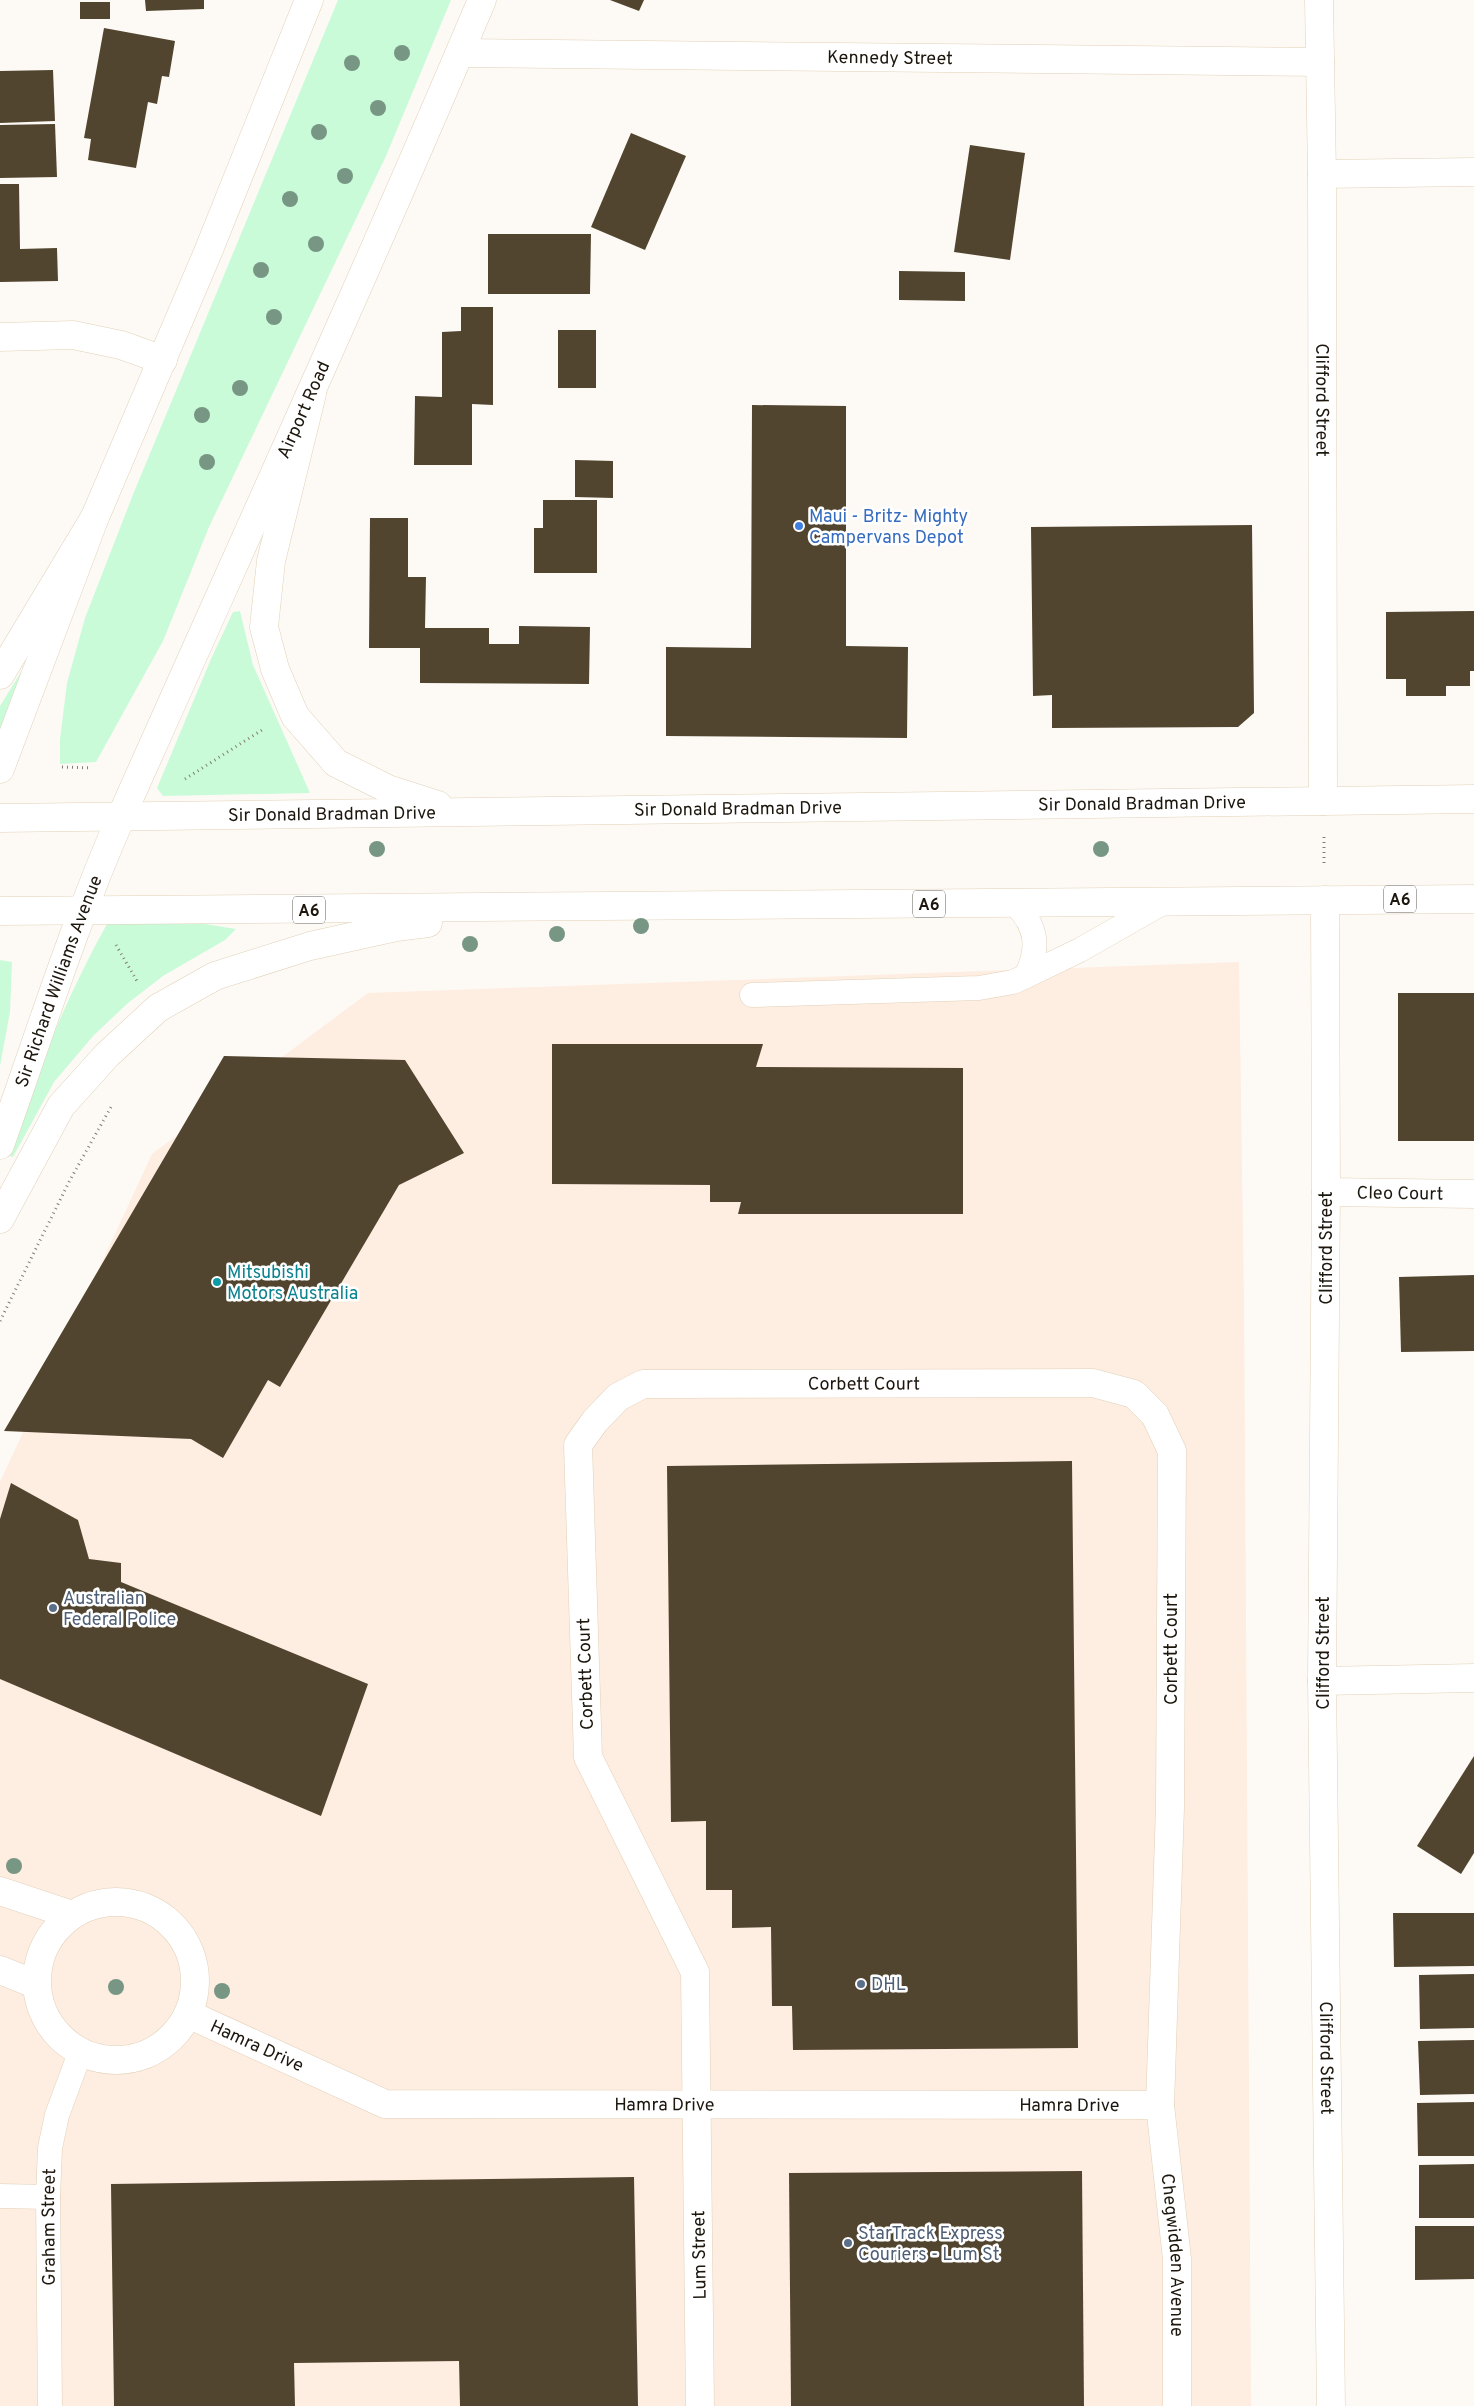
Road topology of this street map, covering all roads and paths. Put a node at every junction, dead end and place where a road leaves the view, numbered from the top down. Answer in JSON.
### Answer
{"nodes":[{"id":1,"x":309,"y":0,"type":"edge"},
{"id":2,"x":482,"y":0,"type":"edge"},
{"id":3,"x":1319,"y":0,"type":"edge"},
{"id":4,"x":460,"y":53,"type":"junction"},
{"id":5,"x":1320,"y":62,"type":"junction"},
{"id":6,"x":1474,"y":172,"type":"edge"},
{"id":7,"x":1322,"y":174,"type":"junction"},
{"id":8,"x":0,"y":337,"type":"edge"},
{"id":9,"x":163,"y":360,"type":"junction"},
{"id":10,"x":312,"y":394,"type":"junction"},
{"id":11,"x":96,"y":517,"type":"junction"},
{"id":12,"x":0,"y":675,"type":"edge"},
{"id":13,"x":295,"y":716,"type":"junction"},
{"id":14,"x":62,"y":767,"type":"dead end"},
{"id":15,"x":92,"y":768,"type":"dead end"},
{"id":16,"x":0,"y":769,"type":"edge"},
{"id":17,"x":183,"y":780,"type":"dead end"},
{"id":18,"x":1474,"y":799,"type":"edge"},
{"id":19,"x":1323,"y":801,"type":"junction"},
{"id":20,"x":461,"y":813,"type":"junction"},
{"id":21,"x":0,"y":818,"type":"edge"},
{"id":22,"x":121,"y":818,"type":"junction"},
{"id":23,"x":1474,"y":899,"type":"edge"},
{"id":24,"x":1325,"y":900,"type":"junction"},
{"id":25,"x":1166,"y":901,"type":"junction"},
{"id":26,"x":1015,"y":904,"type":"junction"},
{"id":27,"x":534,"y":908,"type":"junction"},
{"id":28,"x":0,"y":911,"type":"edge"},
{"id":29,"x":84,"y":911,"type":"junction"},
{"id":30,"x":113,"y":940,"type":"dead end"},
{"id":31,"x":1026,"y":976,"type":"junction"},
{"id":32,"x":140,"y":986,"type":"dead end"},
{"id":33,"x":752,"y":995,"type":"dead end"},
{"id":34,"x":112,"y":1104,"type":"dead end"},
{"id":35,"x":0,"y":1146,"type":"edge"},
{"id":36,"x":1326,"y":1192,"type":"junction"},
{"id":37,"x":1474,"y":1194,"type":"edge"},
{"id":38,"x":0,"y":1220,"type":"edge"},
{"id":39,"x":0,"y":1321,"type":"edge"},
{"id":40,"x":1474,"y":1678,"type":"edge"},
{"id":41,"x":1322,"y":1681,"type":"junction"},
{"id":42,"x":0,"y":1891,"type":"edge"},
{"id":43,"x":72,"y":1915,"type":"junction"},
{"id":44,"x":0,"y":1970,"type":"edge"},
{"id":45,"x":35,"y":1984,"type":"junction"},
{"id":46,"x":188,"y":2014,"type":"junction"},
{"id":47,"x":80,"y":2053,"type":"junction"},
{"id":48,"x":697,"y":2104,"type":"junction"},
{"id":49,"x":1160,"y":2104,"type":"junction"},
{"id":50,"x":0,"y":2196,"type":"edge"},
{"id":51,"x":48,"y":2196,"type":"junction"},
{"id":52,"x":50,"y":2406,"type":"edge"},
{"id":53,"x":700,"y":2406,"type":"edge"},
{"id":54,"x":1177,"y":2406,"type":"edge"},
{"id":55,"x":1332,"y":2406,"type":"edge"}],
"edges":[{"from":1,"to":9,"type":"street"},
{"from":2,"to":4,"type":"street","name":"Airport Road"},
{"from":3,"to":5,"type":"street","name":"Clifford Street"},
{"from":4,"to":5,"type":"street","name":"Kennedy Street"},
{"from":4,"to":10,"type":"street","name":"Airport Road"},
{"from":5,"to":7,"type":"street","name":"Clifford Street"},
{"from":6,"to":7,"type":"street"},
{"from":7,"to":19,"type":"street","name":"Clifford Street"},
{"from":8,"to":9,"type":"street"},
{"from":9,"to":11,"type":"street"},
{"from":10,"to":13,"type":"street"},
{"from":10,"to":22,"type":"street","name":"Airport Road"},
{"from":11,"to":12,"type":"street"},
{"from":11,"to":16,"type":"street"},
{"from":13,"to":17,"type":"path"},
{"from":13,"to":20,"type":"street"},
{"from":14,"to":15,"type":"path"},
{"from":18,"to":19,"type":"street","name":"Sir Donald Bradman Drive"},
{"from":19,"to":20,"type":"street","name":"Sir Donald Bradman Drive"},
{"from":19,"to":24,"type":"path"},
{"from":20,"to":22,"type":"street","name":"Sir Donald Bradman Drive"},
{"from":21,"to":22,"type":"street","name":"Sir Donald Bradman Drive"},
{"from":22,"to":29,"type":"street","name":"Sir Richard Williams Avenue"},
{"from":23,"to":24,"type":"street","number":"A6"},
{"from":24,"to":25,"type":"street","number":"A6"},
{"from":24,"to":36,"type":"street","name":"Clifford Street"},
{"from":25,"to":26,"type":"street","number":"A6"},
{"from":25,"to":31,"type":"lane"},
{"from":26,"to":27,"type":"street","number":"A6"},
{"from":26,"to":31,"type":"lane"},
{"from":27,"to":29,"type":"street","number":"A6"},
{"from":27,"to":38,"type":"street"},
{"from":28,"to":29,"type":"street","number":"A6"},
{"from":29,"to":35,"type":"street","name":"Sir Richard Williams Avenue"},
{"from":30,"to":32,"type":"path"},
{"from":31,"to":33,"type":"lane"},
{"from":34,"to":39,"type":"path"},
{"from":36,"to":37,"type":"street","name":"Cleo Court"},
{"from":36,"to":41,"type":"street","name":"Clifford Street"},
{"from":40,"to":41,"type":"street"},
{"from":41,"to":55,"type":"street","name":"Clifford Street"},
{"from":42,"to":43,"type":"street"},
{"from":43,"to":45,"type":"street"},
{"from":43,"to":46,"type":"street"},
{"from":44,"to":45,"type":"street"},
{"from":45,"to":47,"type":"street"},
{"from":46,"to":47,"type":"street"},
{"from":46,"to":48,"type":"street","name":"Hamra Drive"},
{"from":47,"to":51,"type":"lane","name":"Graham Street"},
{"from":48,"to":49,"type":"street","name":"Hamra Drive"},
{"from":48,"to":49,"type":"street","name":"Corbett Court"},
{"from":48,"to":53,"type":"street","name":"Lum Street"},
{"from":49,"to":54,"type":"street","name":"Chegwidden Avenue"},
{"from":50,"to":51,"type":"lane"},
{"from":51,"to":52,"type":"lane","name":"Graham Street"}]}
